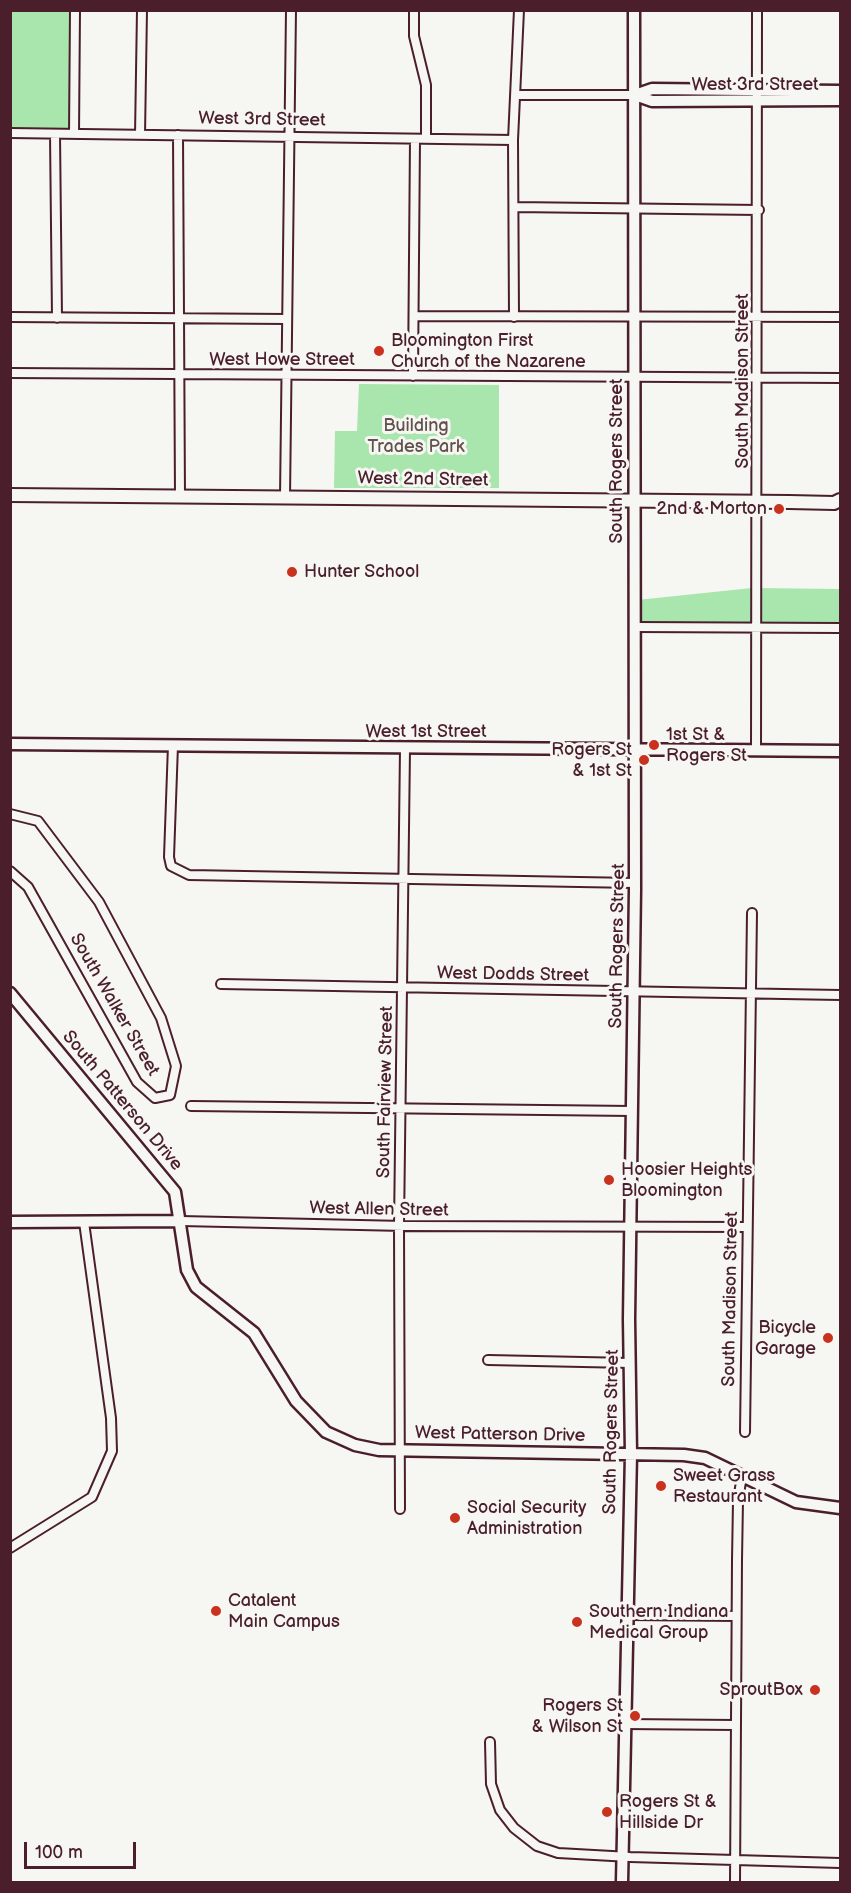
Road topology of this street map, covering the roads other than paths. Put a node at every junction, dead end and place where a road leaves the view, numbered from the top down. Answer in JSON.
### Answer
{"nodes":[{"id":1,"x":75,"y":10,"type":"edge"},
{"id":2,"x":142,"y":10,"type":"edge"},
{"id":3,"x":291,"y":10,"type":"edge"},
{"id":4,"x":414,"y":10,"type":"edge"},
{"id":5,"x":519,"y":10,"type":"edge"},
{"id":6,"x":634,"y":10,"type":"edge"},
{"id":7,"x":757,"y":10,"type":"edge"},
{"id":8,"x":840,"y":91,"type":"edge"},
{"id":9,"x":516,"y":95,"type":"junction"},
{"id":10,"x":635,"y":95,"type":"junction"},
{"id":11,"x":758,"y":96,"type":"junction"},
{"id":12,"x":840,"y":100,"type":"edge"},
{"id":13,"x":10,"y":133,"type":"edge"},
{"id":14,"x":55,"y":134,"type":"junction"},
{"id":15,"x":74,"y":134,"type":"junction"},
{"id":16,"x":140,"y":135,"type":"junction"},
{"id":17,"x":178,"y":135,"type":"junction"},
{"id":18,"x":289,"y":137,"type":"junction"},
{"id":19,"x":415,"y":139,"type":"junction"},
{"id":20,"x":426,"y":139,"type":"junction"},
{"id":21,"x":513,"y":140,"type":"junction"},
{"id":22,"x":514,"y":207,"type":"junction"},
{"id":23,"x":635,"y":209,"type":"junction"},
{"id":24,"x":759,"y":210,"type":"junction"},
{"id":25,"x":414,"y":316,"type":"junction"},
{"id":26,"x":10,"y":317,"type":"edge"},
{"id":27,"x":514,"y":317,"type":"junction"},
{"id":28,"x":634,"y":317,"type":"junction"},
{"id":29,"x":758,"y":317,"type":"junction"},
{"id":30,"x":840,"y":317,"type":"edge"},
{"id":31,"x":57,"y":318,"type":"junction"},
{"id":32,"x":179,"y":318,"type":"junction"},
{"id":33,"x":287,"y":319,"type":"junction"},
{"id":34,"x":10,"y":373,"type":"edge"},
{"id":35,"x":179,"y":374,"type":"junction"},
{"id":36,"x":287,"y":374,"type":"junction"},
{"id":37,"x":413,"y":376,"type":"junction"},
{"id":38,"x":633,"y":376,"type":"junction"},
{"id":39,"x":758,"y":376,"type":"junction"},
{"id":40,"x":840,"y":378,"type":"edge"},
{"id":41,"x":10,"y":495,"type":"edge"},
{"id":42,"x":180,"y":497,"type":"junction"},
{"id":43,"x":285,"y":497,"type":"junction"},
{"id":44,"x":634,"y":501,"type":"junction"},
{"id":45,"x":758,"y":502,"type":"junction"},
{"id":46,"x":838,"y":503,"type":"edge"},
{"id":47,"x":635,"y":627,"type":"junction"},
{"id":48,"x":756,"y":628,"type":"junction"},
{"id":49,"x":840,"y":628,"type":"edge"},
{"id":50,"x":10,"y":744,"type":"edge"},
{"id":51,"x":173,"y":745,"type":"junction"},
{"id":52,"x":405,"y":749,"type":"junction"},
{"id":53,"x":635,"y":751,"type":"junction"},
{"id":54,"x":756,"y":751,"type":"junction"},
{"id":55,"x":840,"y":751,"type":"edge"},
{"id":56,"x":10,"y":814,"type":"edge"},
{"id":57,"x":10,"y":871,"type":"edge"},
{"id":58,"x":404,"y":879,"type":"junction"},
{"id":59,"x":635,"y":884,"type":"junction"},
{"id":60,"x":752,"y":914,"type":"dead end"},
{"id":61,"x":220,"y":984,"type":"dead end"},
{"id":62,"x":403,"y":988,"type":"junction"},
{"id":63,"x":10,"y":993,"type":"edge"},
{"id":64,"x":634,"y":993,"type":"junction"},
{"id":65,"x":750,"y":993,"type":"junction"},
{"id":66,"x":840,"y":995,"type":"edge"},
{"id":67,"x":191,"y":1106,"type":"dead end"},
{"id":68,"x":400,"y":1107,"type":"junction"},
{"id":69,"x":633,"y":1110,"type":"junction"},
{"id":70,"x":181,"y":1221,"type":"junction"},
{"id":71,"x":10,"y":1222,"type":"edge"},
{"id":72,"x":84,"y":1222,"type":"junction"},
{"id":73,"x":399,"y":1226,"type":"junction"},
{"id":74,"x":747,"y":1227,"type":"junction"},
{"id":75,"x":631,"y":1229,"type":"junction"},
{"id":76,"x":488,"y":1360,"type":"dead end"},
{"id":77,"x":630,"y":1363,"type":"junction"},
{"id":78,"x":745,"y":1432,"type":"dead end"},
{"id":79,"x":400,"y":1450,"type":"junction"},
{"id":80,"x":631,"y":1454,"type":"junction"},
{"id":81,"x":742,"y":1475,"type":"junction"},
{"id":82,"x":840,"y":1508,"type":"edge"},
{"id":83,"x":400,"y":1509,"type":"dead end"},
{"id":84,"x":10,"y":1548,"type":"edge"},
{"id":85,"x":628,"y":1615,"type":"junction"},
{"id":86,"x":736,"y":1616,"type":"junction"},
{"id":87,"x":624,"y":1724,"type":"junction"},
{"id":88,"x":735,"y":1725,"type":"junction"},
{"id":89,"x":490,"y":1742,"type":"dead end"},
{"id":90,"x":622,"y":1856,"type":"junction"},
{"id":91,"x":734,"y":1860,"type":"junction"},
{"id":92,"x":840,"y":1863,"type":"edge"},
{"id":93,"x":622,"y":1882,"type":"edge"},
{"id":94,"x":735,"y":1882,"type":"edge"}],
"edges":[{"from":1,"to":15,"type":"street"},
{"from":2,"to":16,"type":"street"},
{"from":3,"to":18,"type":"street"},
{"from":4,"to":20,"type":"street"},
{"from":5,"to":9,"type":"street"},
{"from":6,"to":10,"type":"street","name":"South Rogers Street"},
{"from":7,"to":11,"type":"street","name":"South Madison Street"},
{"from":8,"to":11,"type":"street","name":"West 3rd Street"},
{"from":9,"to":10,"type":"street","name":"West 3rd Street"},
{"from":9,"to":21,"type":"street"},
{"from":10,"to":11,"type":"street","name":"West 3rd Street"},
{"from":10,"to":23,"type":"street","name":"South Rogers Street"},
{"from":11,"to":12,"type":"street","name":"West 3rd Street"},
{"from":11,"to":24,"type":"street","name":"South Madison Street"},
{"from":13,"to":14,"type":"street","name":"West 3rd Street"},
{"from":14,"to":15,"type":"street","name":"West 3rd Street"},
{"from":14,"to":31,"type":"street"},
{"from":15,"to":16,"type":"street","name":"West 3rd Street"},
{"from":16,"to":17,"type":"street","name":"West 3rd Street"},
{"from":17,"to":18,"type":"street","name":"West 3rd Street"},
{"from":17,"to":32,"type":"street"},
{"from":18,"to":19,"type":"street","name":"West 3rd Street"},
{"from":18,"to":33,"type":"street"},
{"from":19,"to":20,"type":"street","name":"West 3rd Street"},
{"from":19,"to":25,"type":"street"},
{"from":20,"to":21,"type":"street","name":"West 3rd Street"},
{"from":21,"to":22,"type":"street"},
{"from":22,"to":23,"type":"street"},
{"from":22,"to":27,"type":"street"},
{"from":23,"to":24,"type":"street"},
{"from":23,"to":28,"type":"street","name":"South Rogers Street"},
{"from":24,"to":29,"type":"street","name":"South Madison Street"},
{"from":25,"to":27,"type":"street"},
{"from":25,"to":37,"type":"street"},
{"from":26,"to":31,"type":"street"},
{"from":27,"to":28,"type":"street"},
{"from":28,"to":29,"type":"street"},
{"from":28,"to":38,"type":"street","name":"South Rogers Street"},
{"from":29,"to":30,"type":"street"},
{"from":29,"to":39,"type":"street","name":"South Madison Street"},
{"from":31,"to":32,"type":"street"},
{"from":32,"to":33,"type":"street"},
{"from":32,"to":35,"type":"street"},
{"from":33,"to":36,"type":"street"},
{"from":34,"to":35,"type":"street","name":"West Howe Street"},
{"from":35,"to":36,"type":"street","name":"West Howe Street"},
{"from":35,"to":42,"type":"street"},
{"from":36,"to":37,"type":"street","name":"West Howe Street"},
{"from":36,"to":43,"type":"street"},
{"from":37,"to":38,"type":"street","name":"West Howe Street"},
{"from":38,"to":39,"type":"street","name":"West Howe Street"},
{"from":38,"to":44,"type":"street","name":"South Rogers Street"},
{"from":39,"to":40,"type":"street","name":"West Howe Street"},
{"from":39,"to":45,"type":"street","name":"South Madison Street"},
{"from":41,"to":42,"type":"main road","name":"West 2nd Street"},
{"from":42,"to":43,"type":"main road","name":"West 2nd Street"},
{"from":43,"to":44,"type":"main road","name":"West 2nd Street"},
{"from":44,"to":45,"type":"main road","name":"West 2nd Street"},
{"from":44,"to":47,"type":"street","name":"South Rogers Street"},
{"from":45,"to":46,"type":"main road","name":"West 2nd Street"},
{"from":45,"to":48,"type":"street","name":"South Madison Street"},
{"from":47,"to":48,"type":"street"},
{"from":47,"to":53,"type":"street","name":"South Rogers Street"},
{"from":48,"to":49,"type":"street"},
{"from":48,"to":54,"type":"street","name":"South Madison Street"},
{"from":50,"to":51,"type":"street","name":"West 1st Street"},
{"from":51,"to":52,"type":"street","name":"West 1st Street"},
{"from":51,"to":58,"type":"street"},
{"from":52,"to":53,"type":"street","name":"West 1st Street"},
{"from":52,"to":58,"type":"street","name":"South Fairview Street"},
{"from":53,"to":54,"type":"street","name":"West 1st Street"},
{"from":53,"to":59,"type":"street","name":"South Rogers Street"},
{"from":54,"to":55,"type":"street","name":"West 1st Street"},
{"from":56,"to":57,"type":"street","name":"South Walker Street"},
{"from":58,"to":59,"type":"street"},
{"from":58,"to":62,"type":"street","name":"South Fairview Street"},
{"from":59,"to":64,"type":"street","name":"South Rogers Street"},
{"from":60,"to":65,"type":"street","name":"South Madison Street"},
{"from":61,"to":62,"type":"street","name":"West Dodds Street"},
{"from":62,"to":64,"type":"street","name":"West Dodds Street"},
{"from":62,"to":68,"type":"street","name":"South Fairview Street"},
{"from":63,"to":70,"type":"street","name":"South Patterson Drive"},
{"from":64,"to":65,"type":"street","name":"West Dodds Street"},
{"from":64,"to":69,"type":"street","name":"South Rogers Street"},
{"from":65,"to":66,"type":"street","name":"West Dodds Street"},
{"from":65,"to":74,"type":"street","name":"South Madison Street"},
{"from":67,"to":68,"type":"street"},
{"from":68,"to":69,"type":"street"},
{"from":68,"to":73,"type":"street","name":"South Fairview Street"},
{"from":69,"to":75,"type":"street","name":"South Rogers Street"},
{"from":70,"to":72,"type":"street","name":"West Allen Street"},
{"from":70,"to":73,"type":"street","name":"West Allen Street"},
{"from":70,"to":79,"type":"street","name":"South Patterson Drive"},
{"from":71,"to":72,"type":"street","name":"West Allen Street"},
{"from":72,"to":84,"type":"street"},
{"from":73,"to":75,"type":"street","name":"West Allen Street"},
{"from":73,"to":79,"type":"street","name":"South Fairview Street"},
{"from":74,"to":75,"type":"street","name":"West Allen Street"},
{"from":74,"to":78,"type":"street","name":"South Madison Street"},
{"from":75,"to":77,"type":"street","name":"South Rogers Street"},
{"from":76,"to":77,"type":"street"},
{"from":77,"to":80,"type":"street","name":"South Rogers Street"},
{"from":79,"to":80,"type":"street","name":"West Patterson Drive"},
{"from":79,"to":83,"type":"street","name":"South Fairview Street"},
{"from":80,"to":81,"type":"street","name":"West Patterson Drive"},
{"from":80,"to":85,"type":"street","name":"South Rogers Street"},
{"from":81,"to":82,"type":"street","name":"West Patterson Drive"},
{"from":81,"to":86,"type":"street"},
{"from":85,"to":86,"type":"street"},
{"from":85,"to":87,"type":"street","name":"South Rogers Street"},
{"from":86,"to":88,"type":"street"},
{"from":87,"to":88,"type":"street"},
{"from":87,"to":90,"type":"street","name":"South Rogers Street"},
{"from":88,"to":91,"type":"street"},
{"from":89,"to":90,"type":"street"},
{"from":90,"to":91,"type":"street"},
{"from":90,"to":93,"type":"street","name":"South Rogers Street"},
{"from":91,"to":92,"type":"street"},
{"from":91,"to":94,"type":"street"}]}
